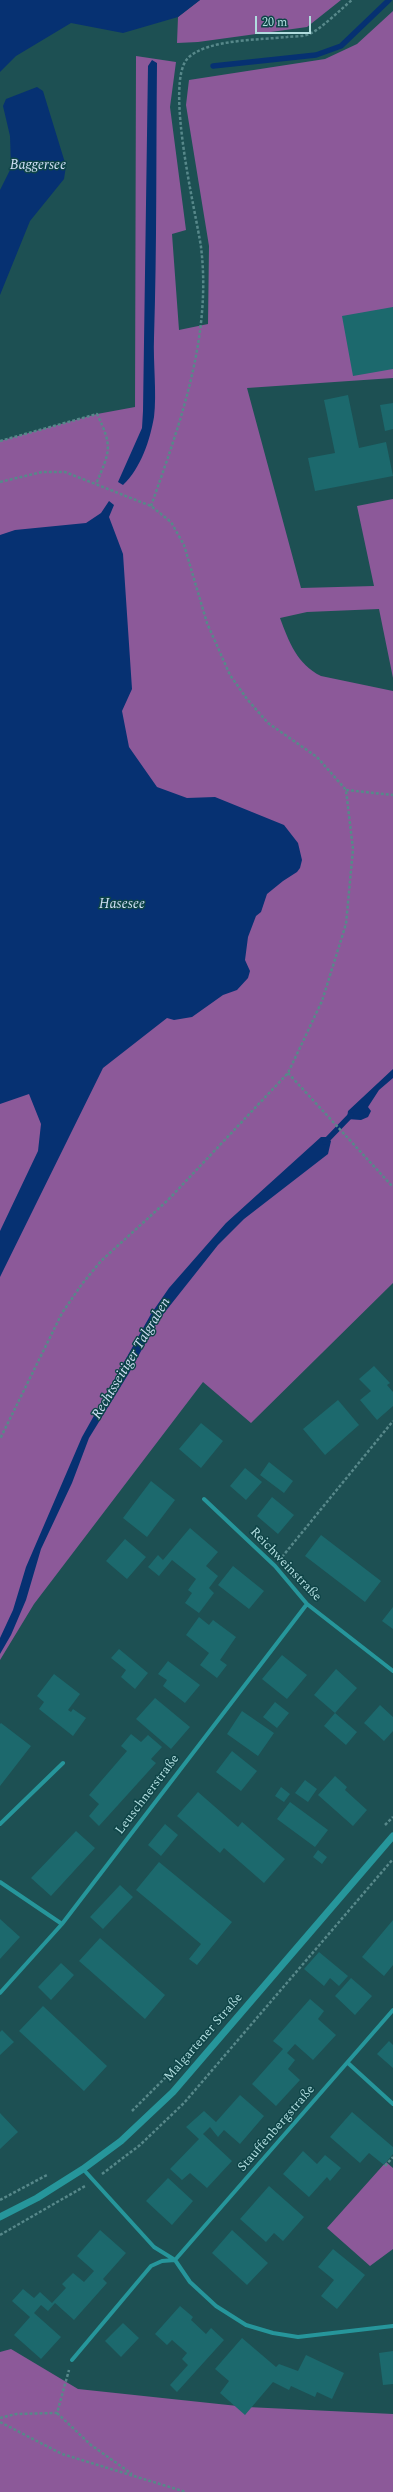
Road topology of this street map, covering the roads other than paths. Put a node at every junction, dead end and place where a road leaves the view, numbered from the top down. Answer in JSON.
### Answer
{"nodes":[{"id":1,"x":204,"y":1499,"type":"dead end"},
{"id":2,"x":306,"y":1604,"type":"junction"},
{"id":3,"x":393,"y":1671,"type":"edge"},
{"id":4,"x":63,"y":1764,"type":"dead end"},
{"id":5,"x":0,"y":1824,"type":"edge"},
{"id":6,"x":393,"y":1836,"type":"edge"},
{"id":7,"x":0,"y":1882,"type":"edge"},
{"id":8,"x":62,"y":1924,"type":"junction"},
{"id":9,"x":0,"y":1993,"type":"edge"},
{"id":10,"x":393,"y":2010,"type":"edge"},
{"id":11,"x":348,"y":2062,"type":"junction"},
{"id":12,"x":393,"y":2104,"type":"edge"},
{"id":13,"x":83,"y":2169,"type":"junction"},
{"id":14,"x":0,"y":2218,"type":"edge"},
{"id":15,"x":176,"y":2260,"type":"junction"},
{"id":16,"x":393,"y":2326,"type":"edge"},
{"id":17,"x":72,"y":2360,"type":"road end"}],
"edges":[{"from":1,"to":2,"type":"street","name":"Reichweinstraße"},
{"from":2,"to":3,"type":"street","name":"Reichweinstraße"},
{"from":2,"to":8,"type":"street","name":"Leuschnerstraße"},
{"from":4,"to":5,"type":"street"},
{"from":6,"to":13,"type":"street","name":"Malgartener Straße"},
{"from":7,"to":8,"type":"street"},
{"from":8,"to":9,"type":"street","name":"Leuschnerstraße"},
{"from":10,"to":11,"type":"street","name":"Stauffenbergstraße"},
{"from":11,"to":12,"type":"street"},
{"from":11,"to":15,"type":"street","name":"Stauffenbergstraße"},
{"from":13,"to":14,"type":"street","name":"Malgartener Straße"},
{"from":13,"to":15,"type":"street"},
{"from":15,"to":16,"type":"street"},
{"from":15,"to":17,"type":"street"}]}
